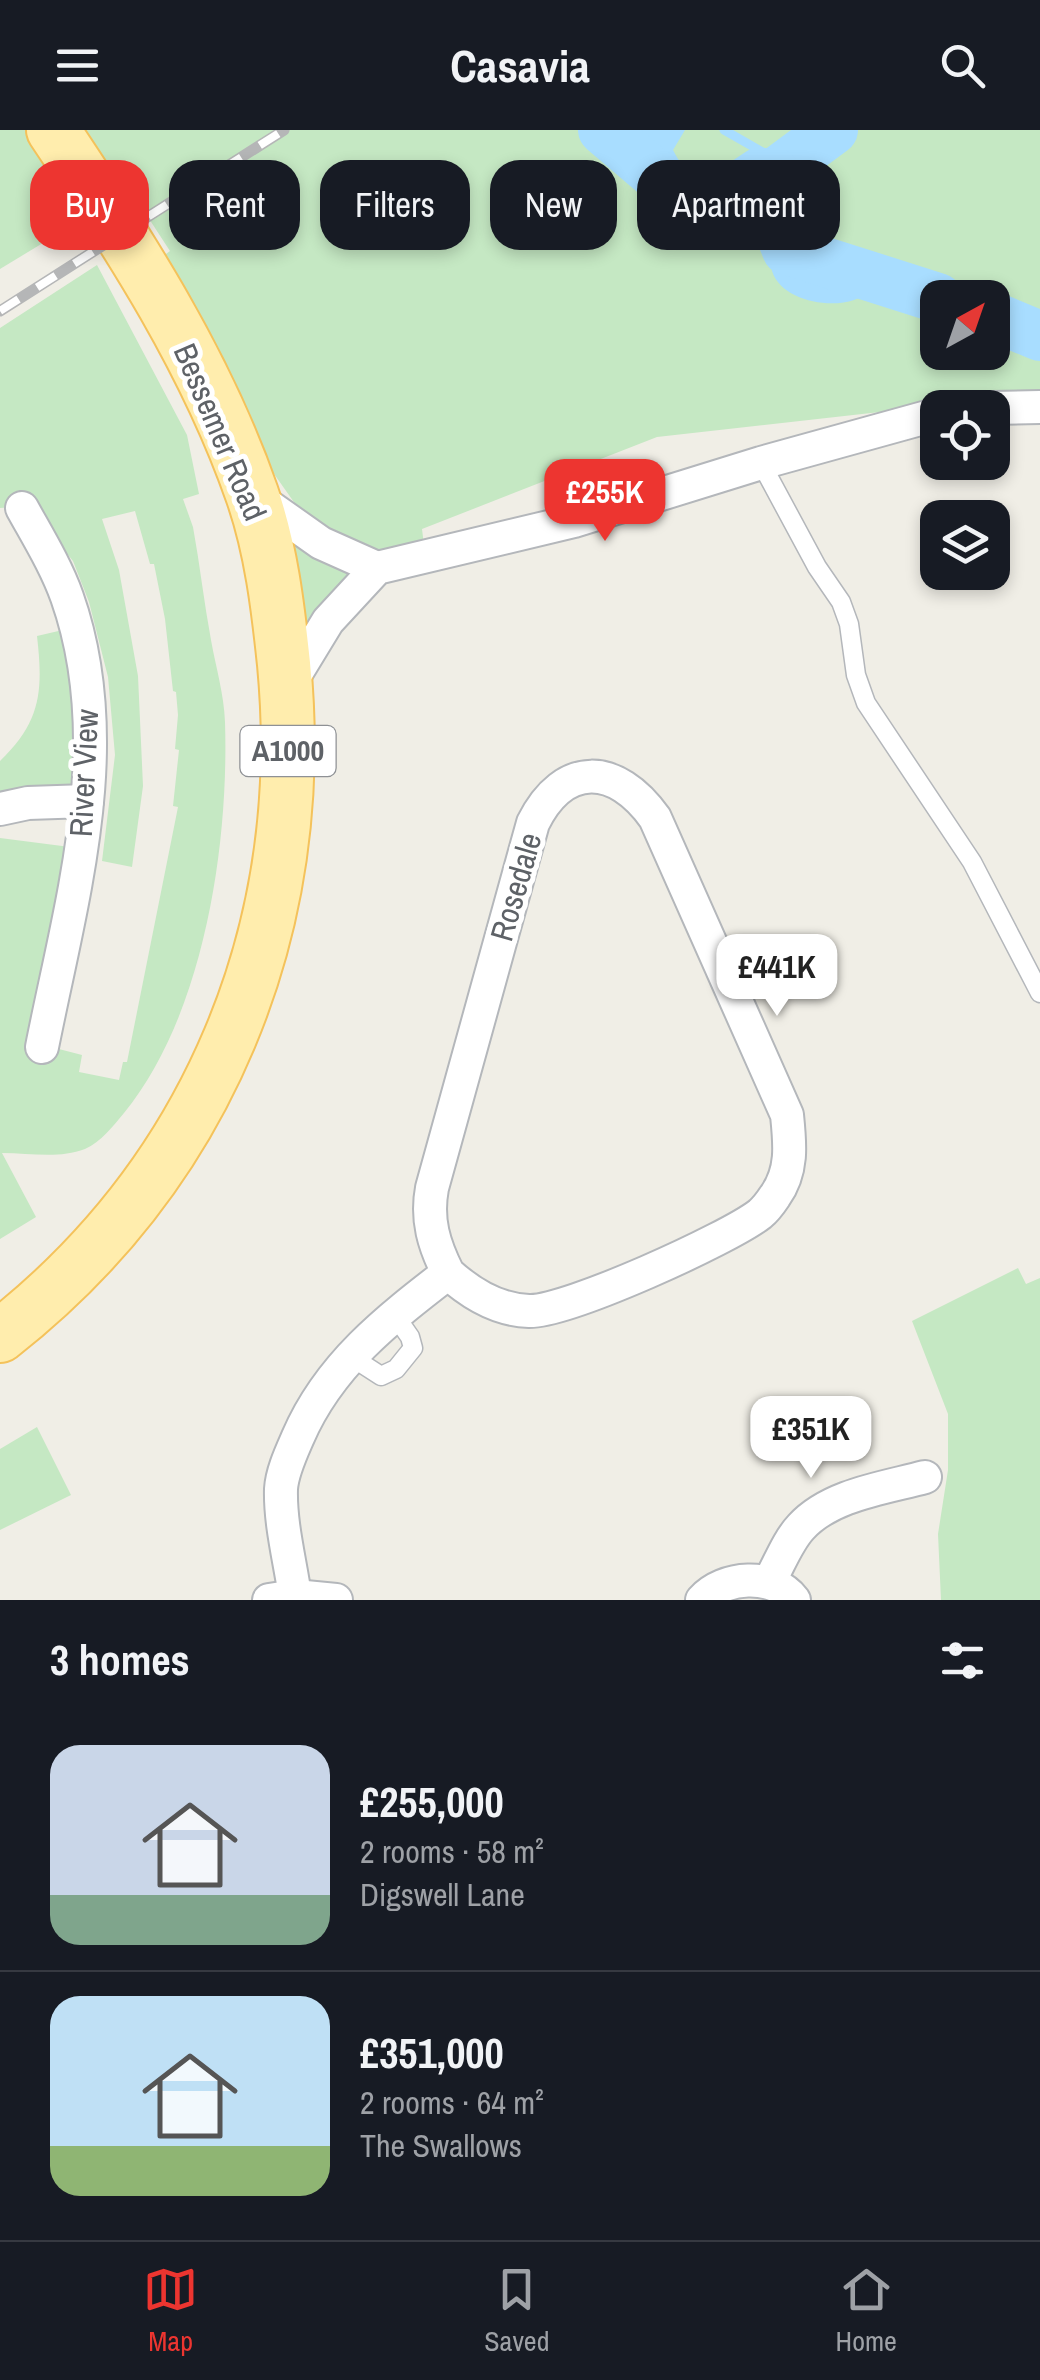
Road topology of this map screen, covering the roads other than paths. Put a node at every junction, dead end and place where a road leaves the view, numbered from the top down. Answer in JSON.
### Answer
{"nodes":[{"id":1,"x":53,"y":130,"type":"edge"},
{"id":2,"x":1040,"y":407,"type":"edge"},
{"id":3,"x":1010,"y":408,"type":"edge"},
{"id":4,"x":920,"y":419,"type":"edge"},
{"id":5,"x":762,"y":463,"type":"junction"},
{"id":6,"x":253,"y":495,"type":"junction"},
{"id":7,"x":22,"y":508,"type":"dead end"},
{"id":8,"x":377,"y":568,"type":"junction"},
{"id":9,"x":286,"y":690,"type":"junction"},
{"id":10,"x":88,"y":800,"type":"junction"},
{"id":11,"x":0,"y":809,"type":"edge"},
{"id":12,"x":1040,"y":993,"type":"edge"},
{"id":13,"x":42,"y":1048,"type":"dead end"},
{"id":14,"x":448,"y":1274,"type":"junction"},
{"id":15,"x":0,"y":1336,"type":"edge"},
{"id":16,"x":925,"y":1477,"type":"dead end"},
{"id":17,"x":781,"y":1591,"type":"edge"},
{"id":18,"x":282,"y":1598,"type":"edge"},
{"id":19,"x":336,"y":1600,"type":"edge"},
{"id":20,"x":702,"y":1600,"type":"edge"}],
"edges":[{"from":1,"to":6,"type":"main road","name":"Bessemer Road","number":"A1000"},
{"from":2,"to":3,"type":"street"},
{"from":4,"to":5,"type":"street"},
{"from":5,"to":8,"type":"street"},
{"from":5,"to":12,"type":"lane"},
{"from":6,"to":8,"type":"street"},
{"from":6,"to":9,"type":"main road","name":"Bessemer Road","number":"A1000"},
{"from":7,"to":10,"type":"street","name":"River View"},
{"from":8,"to":9,"type":"street"},
{"from":9,"to":15,"type":"main road","name":"Bessemer Road","number":"A1000"},
{"from":10,"to":11,"type":"street"},
{"from":10,"to":13,"type":"street","name":"River View"},
{"from":14,"to":14,"type":"street","name":"Rosedale"},
{"from":14,"to":18,"type":"street"},
{"from":16,"to":17,"type":"street"},
{"from":17,"to":20,"type":"street"},
{"from":18,"to":19,"type":"street"}]}
